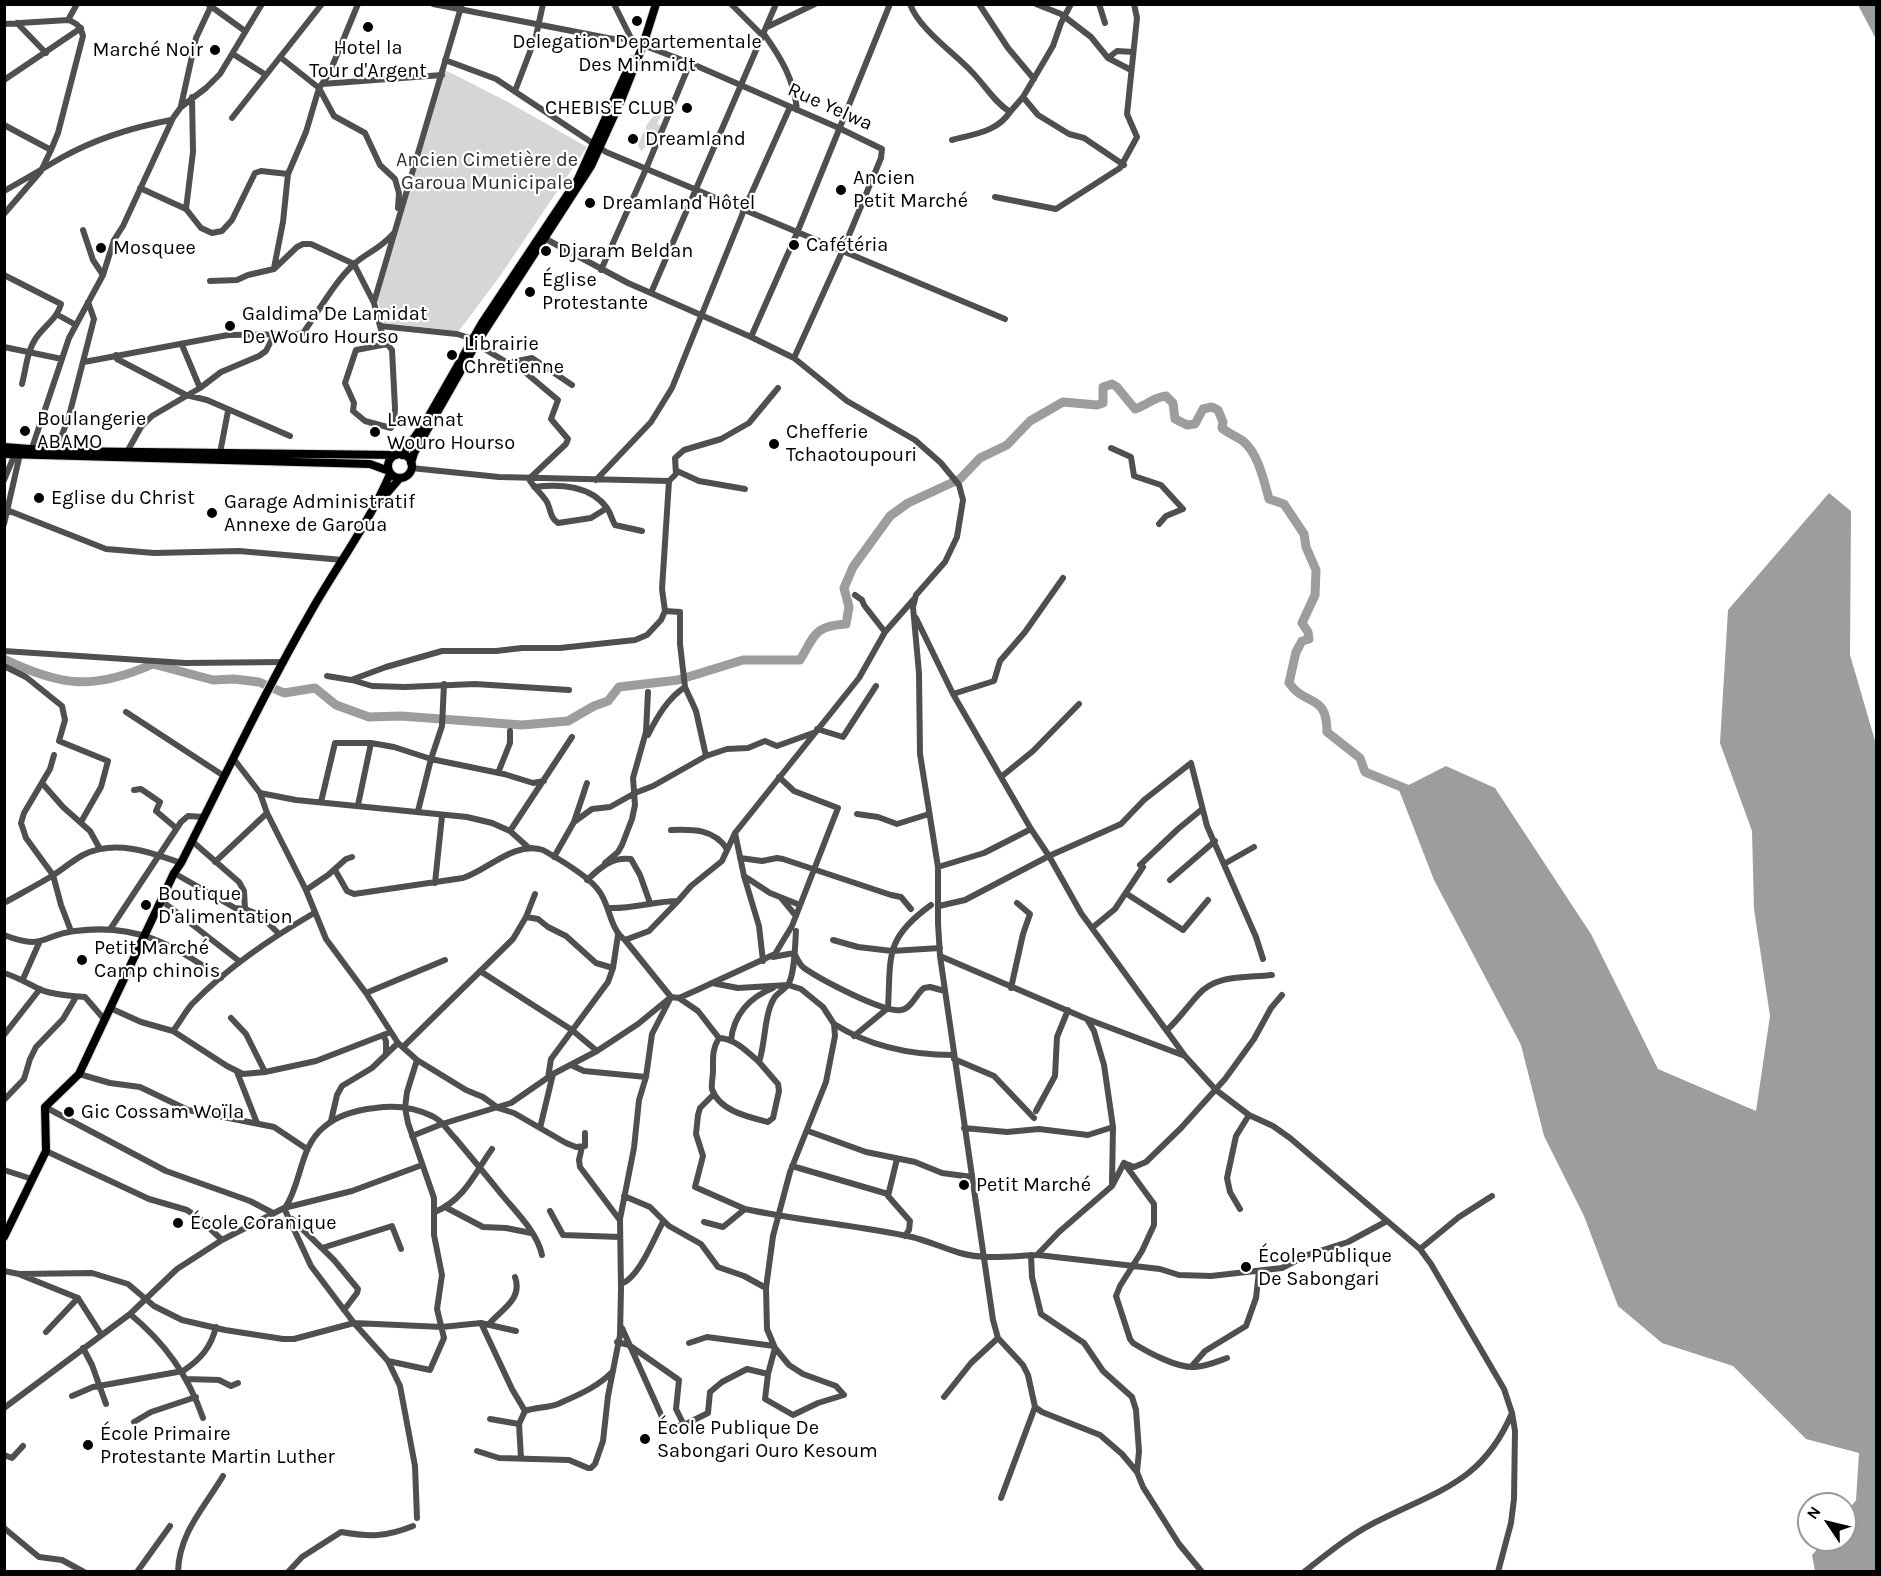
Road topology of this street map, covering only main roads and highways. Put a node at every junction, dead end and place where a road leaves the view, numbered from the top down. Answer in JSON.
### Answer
{"nodes":[{"id":1,"x":651,"y":4,"type":"edge"},
{"id":2,"x":656,"y":4,"type":"edge"},
{"id":3,"x":638,"y":42,"type":"junction"},
{"id":4,"x":474,"y":341,"type":"junction"},
{"id":5,"x":4,"y":447,"type":"edge"},
{"id":6,"x":4,"y":454,"type":"edge"},
{"id":7,"x":399,"y":455,"type":"junction"},
{"id":8,"x":411,"y":465,"type":"junction"},
{"id":9,"x":390,"y":472,"type":"junction"},
{"id":10,"x":400,"y":478,"type":"junction"},
{"id":11,"x":376,"y":504,"type":"junction"},
{"id":12,"x":4,"y":1237,"type":"edge"}],
"edges":[{"from":1,"to":3,"type":"main road"},
{"from":2,"to":3,"type":"main road"},
{"from":3,"to":4,"type":"main road"},
{"from":4,"to":7,"type":"main road"},
{"from":4,"to":8,"type":"main road"},
{"from":5,"to":7,"type":"main road"},
{"from":6,"to":9,"type":"main road"},
{"from":7,"to":8,"type":"main road"},
{"from":7,"to":9,"type":"main road"},
{"from":8,"to":10,"type":"main road"},
{"from":9,"to":10,"type":"main road"},
{"from":9,"to":11,"type":"main road"},
{"from":10,"to":11,"type":"main road"},
{"from":11,"to":12,"type":"main road"}]}
